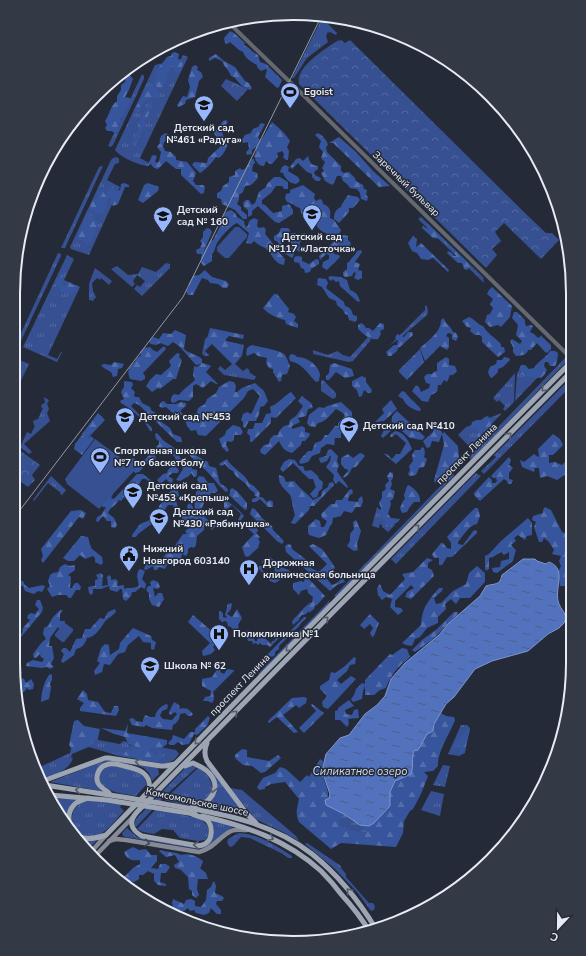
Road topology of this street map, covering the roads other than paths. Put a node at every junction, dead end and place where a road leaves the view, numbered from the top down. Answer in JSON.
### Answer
{"nodes":[{"id":1,"x":233,"y":27,"type":"edge"},
{"id":2,"x":566,"y":354,"type":"edge"},
{"id":3,"x":566,"y":366,"type":"edge"},
{"id":4,"x":566,"y":377,"type":"edge"},
{"id":5,"x":208,"y":741,"type":"junction"},
{"id":6,"x":176,"y":763,"type":"junction"},
{"id":7,"x":179,"y":770,"type":"junction"},
{"id":8,"x":46,"y":780,"type":"edge"},
{"id":9,"x":49,"y":786,"type":"edge"},
{"id":10,"x":147,"y":793,"type":"junction"},
{"id":11,"x":54,"y":794,"type":"edge"},
{"id":12,"x":112,"y":795,"type":"junction"},
{"id":13,"x":88,"y":798,"type":"junction"},
{"id":14,"x":187,"y":808,"type":"junction"},
{"id":15,"x":135,"y":814,"type":"junction"},
{"id":16,"x":192,"y":814,"type":"junction"},
{"id":17,"x":69,"y":819,"type":"edge"},
{"id":18,"x":259,"y":825,"type":"junction"},
{"id":19,"x":252,"y":830,"type":"junction"},
{"id":20,"x":106,"y":835,"type":"junction"},
{"id":21,"x":84,"y":838,"type":"edge"},
{"id":22,"x":109,"y":841,"type":"junction"},
{"id":23,"x":94,"y":849,"type":"edge"},
{"id":24,"x":98,"y":853,"type":"edge"},
{"id":25,"x":373,"y":924,"type":"edge"},
{"id":26,"x":366,"y":926,"type":"edge"}],
"edges":[{"from":1,"to":2,"type":"street","name":"Заречный бульвар"},
{"from":3,"to":6,"type":"main road","name":"проспект Ленина","one_way":true},
{"from":5,"to":4,"type":"main road","name":"проспект Ленина","one_way":true},
{"from":5,"to":7,"type":"main road","name":"проспект Ленина"},
{"from":5,"to":18,"type":"main road"},
{"from":6,"to":8,"type":"main road","one_way":true},
{"from":6,"to":10,"type":"main road","name":"проспект Ленина"},
{"from":7,"to":14,"type":"main road","one_way":true},
{"from":7,"to":15,"type":"main road","name":"проспект Ленина"},
{"from":12,"to":9,"type":"main road","name":"Комсомольское шоссе","one_way":true},
{"from":10,"to":12,"type":"main road"},
{"from":10,"to":20,"type":"main road","name":"проспект Ленина"},
{"from":11,"to":13,"type":"main road","name":"Комсомольское шоссе"},
{"from":12,"to":14,"type":"main road","name":"Комсомольское шоссе"},
{"from":13,"to":16,"type":"main road","name":"Комсомольское шоссе"},
{"from":13,"to":17,"type":"main road"},
{"from":14,"to":18,"type":"main road","name":"Комсомольское шоссе"},
{"from":16,"to":15,"type":"main road","one_way":true},
{"from":15,"to":22,"type":"main road","name":"проспект Ленина"},
{"from":16,"to":19,"type":"main road","name":"Комсомольское шоссе"},
{"from":25,"to":18,"type":"main road","name":"Комсомольское шоссе","one_way":true},
{"from":22,"to":19,"type":"main road","one_way":true},
{"from":19,"to":26,"type":"main road","name":"Комсомольское шоссе","one_way":true},
{"from":20,"to":21,"type":"main road"},
{"from":20,"to":23,"type":"main road","name":"проспект Ленина"},
{"from":22,"to":24,"type":"main road","name":"проспект Ленина"}]}
